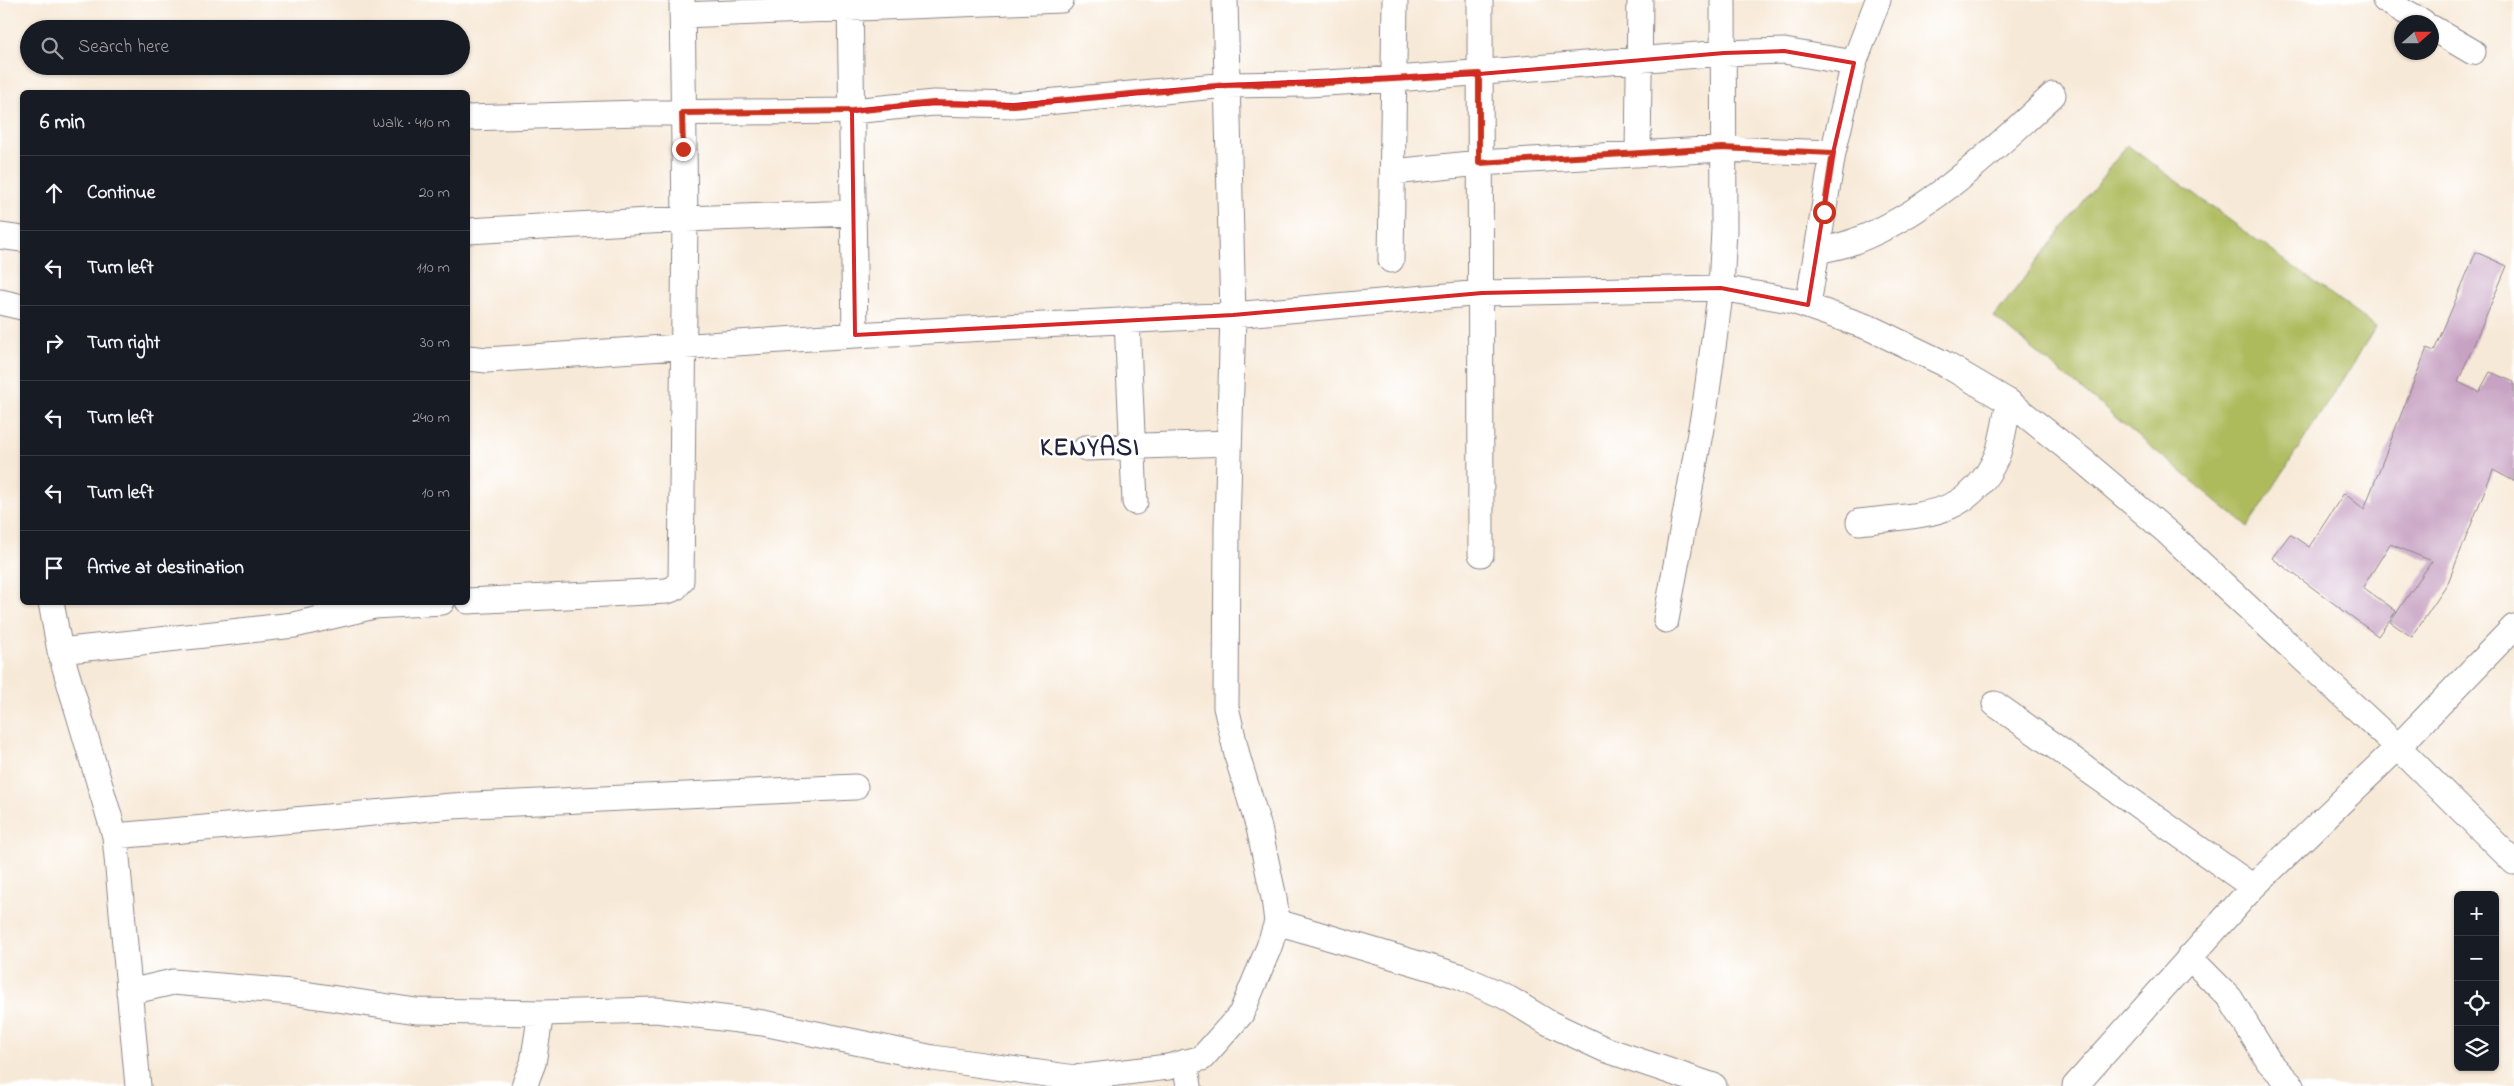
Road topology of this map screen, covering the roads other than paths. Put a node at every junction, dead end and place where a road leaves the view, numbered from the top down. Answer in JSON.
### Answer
{"nodes":[{"id":1,"x":1061,"y":0,"type":"edge"},
{"id":2,"x":1225,"y":0,"type":"edge"},
{"id":3,"x":1395,"y":0,"type":"edge"},
{"id":4,"x":1480,"y":0,"type":"edge"},
{"id":5,"x":1640,"y":0,"type":"edge"},
{"id":6,"x":1723,"y":0,"type":"edge"},
{"id":7,"x":1878,"y":0,"type":"edge"},
{"id":8,"x":2385,"y":0,"type":"edge"},
{"id":9,"x":851,"y":5,"type":"edge"},
{"id":10,"x":682,"y":7,"type":"edge"},
{"id":11,"x":2411,"y":15,"type":"edge"},
{"id":12,"x":2439,"y":32,"type":"edge"},
{"id":13,"x":2473,"y":52,"type":"dead end"},
{"id":14,"x":1724,"y":53,"type":"junction"},
{"id":15,"x":1640,"y":59,"type":"junction"},
{"id":16,"x":1854,"y":62,"type":"junction"},
{"id":17,"x":1479,"y":74,"type":"junction"},
{"id":18,"x":1396,"y":79,"type":"junction"},
{"id":19,"x":1227,"y":85,"type":"junction"},
{"id":20,"x":2053,"y":95,"type":"dead end"},
{"id":21,"x":852,"y":111,"type":"junction"},
{"id":22,"x":682,"y":113,"type":"junction"},
{"id":23,"x":470,"y":118,"type":"edge"},
{"id":24,"x":1722,"y":148,"type":"junction"},
{"id":25,"x":1833,"y":153,"type":"junction"},
{"id":26,"x":1638,"y":154,"type":"junction"},
{"id":27,"x":1479,"y":163,"type":"junction"},
{"id":28,"x":1394,"y":172,"type":"junction"},
{"id":29,"x":854,"y":213,"type":"junction"},
{"id":30,"x":685,"y":219,"type":"junction"},
{"id":31,"x":470,"y":231,"type":"edge"},
{"id":32,"x":0,"y":236,"type":"edge"},
{"id":33,"x":20,"y":239,"type":"edge"},
{"id":34,"x":1818,"y":251,"type":"junction"},
{"id":35,"x":1391,"y":260,"type":"dead end"},
{"id":36,"x":1721,"y":288,"type":"junction"},
{"id":37,"x":1482,"y":293,"type":"junction"},
{"id":38,"x":0,"y":302,"type":"edge"},
{"id":39,"x":1808,"y":305,"type":"junction"},
{"id":40,"x":20,"y":307,"type":"edge"},
{"id":41,"x":1233,"y":315,"type":"junction"},
{"id":42,"x":1127,"y":320,"type":"junction"},
{"id":43,"x":855,"y":335,"type":"junction"},
{"id":44,"x":684,"y":347,"type":"junction"},
{"id":45,"x":470,"y":358,"type":"edge"},
{"id":46,"x":2009,"y":402,"type":"junction"},
{"id":47,"x":1229,"y":443,"type":"junction"},
{"id":48,"x":1133,"y":447,"type":"junction"},
{"id":49,"x":1086,"y":448,"type":"dead end"},
{"id":50,"x":1135,"y":502,"type":"dead end"},
{"id":51,"x":1859,"y":522,"type":"dead end"},
{"id":52,"x":1481,"y":554,"type":"dead end"},
{"id":53,"x":470,"y":601,"type":"edge"},
{"id":54,"x":52,"y":605,"type":"edge"},
{"id":55,"x":391,"y":605,"type":"edge"},
{"id":56,"x":1666,"y":620,"type":"dead end"},
{"id":57,"x":2514,"y":627,"type":"edge"},
{"id":58,"x":60,"y":651,"type":"junction"},
{"id":59,"x":1995,"y":704,"type":"dead end"},
{"id":60,"x":2398,"y":747,"type":"junction"},
{"id":61,"x":855,"y":787,"type":"dead end"},
{"id":62,"x":115,"y":836,"type":"junction"},
{"id":63,"x":2514,"y":862,"type":"edge"},
{"id":64,"x":2253,"y":887,"type":"junction"},
{"id":65,"x":1277,"y":922,"type":"junction"},
{"id":66,"x":2189,"y":958,"type":"junction"},
{"id":67,"x":129,"y":992,"type":"junction"},
{"id":68,"x":541,"y":1013,"type":"junction"},
{"id":69,"x":1187,"y":1074,"type":"edge"},
{"id":70,"x":138,"y":1086,"type":"edge"},
{"id":71,"x":524,"y":1086,"type":"edge"},
{"id":72,"x":1714,"y":1086,"type":"edge"},
{"id":73,"x":2076,"y":1086,"type":"edge"},
{"id":74,"x":2292,"y":1086,"type":"edge"}],
"edges":[{"from":1,"to":9,"type":"street"},
{"from":2,"to":19,"type":"street"},
{"from":3,"to":18,"type":"street"},
{"from":4,"to":17,"type":"street"},
{"from":5,"to":15,"type":"street"},
{"from":6,"to":14,"type":"street"},
{"from":7,"to":16,"type":"street"},
{"from":8,"to":11,"type":"street"},
{"from":9,"to":10,"type":"street"},
{"from":9,"to":21,"type":"street"},
{"from":10,"to":22,"type":"street"},
{"from":12,"to":13,"type":"street"},
{"from":14,"to":15,"type":"street"},
{"from":14,"to":16,"type":"street"},
{"from":14,"to":24,"type":"street"},
{"from":15,"to":17,"type":"street"},
{"from":15,"to":26,"type":"street"},
{"from":16,"to":25,"type":"street"},
{"from":17,"to":18,"type":"street"},
{"from":17,"to":27,"type":"street"},
{"from":18,"to":19,"type":"street"},
{"from":18,"to":28,"type":"street"},
{"from":19,"to":21,"type":"street"},
{"from":19,"to":41,"type":"street"},
{"from":20,"to":34,"type":"street"},
{"from":21,"to":22,"type":"street"},
{"from":21,"to":29,"type":"street"},
{"from":22,"to":23,"type":"street"},
{"from":22,"to":30,"type":"street"},
{"from":24,"to":25,"type":"street"},
{"from":24,"to":26,"type":"street"},
{"from":24,"to":36,"type":"street"},
{"from":25,"to":34,"type":"street"},
{"from":26,"to":27,"type":"street"},
{"from":27,"to":28,"type":"street"},
{"from":27,"to":37,"type":"street"},
{"from":28,"to":35,"type":"street"},
{"from":29,"to":30,"type":"street"},
{"from":29,"to":43,"type":"street"},
{"from":30,"to":31,"type":"street"},
{"from":30,"to":44,"type":"street"},
{"from":32,"to":33,"type":"street"},
{"from":34,"to":39,"type":"street"},
{"from":36,"to":37,"type":"street"},
{"from":36,"to":39,"type":"street"},
{"from":36,"to":56,"type":"street"},
{"from":37,"to":41,"type":"street"},
{"from":37,"to":52,"type":"street"},
{"from":38,"to":40,"type":"street"},
{"from":39,"to":46,"type":"street"},
{"from":41,"to":42,"type":"street"},
{"from":41,"to":47,"type":"street"},
{"from":42,"to":43,"type":"street"},
{"from":42,"to":48,"type":"street"},
{"from":43,"to":44,"type":"street"},
{"from":44,"to":45,"type":"street"},
{"from":44,"to":53,"type":"street"},
{"from":46,"to":51,"type":"street"},
{"from":46,"to":60,"type":"street"},
{"from":47,"to":48,"type":"street"},
{"from":47,"to":65,"type":"street"},
{"from":48,"to":49,"type":"street"},
{"from":48,"to":50,"type":"street"},
{"from":54,"to":58,"type":"street"},
{"from":55,"to":58,"type":"street"},
{"from":57,"to":60,"type":"street"},
{"from":58,"to":62,"type":"street"},
{"from":59,"to":64,"type":"street"},
{"from":60,"to":63,"type":"street"},
{"from":60,"to":64,"type":"street"},
{"from":61,"to":62,"type":"street"},
{"from":62,"to":67,"type":"street"},
{"from":64,"to":66,"type":"street"},
{"from":65,"to":69,"type":"street"},
{"from":65,"to":72,"type":"street"},
{"from":66,"to":73,"type":"street"},
{"from":66,"to":74,"type":"street"},
{"from":67,"to":68,"type":"street"},
{"from":67,"to":70,"type":"street"},
{"from":68,"to":69,"type":"street"},
{"from":68,"to":71,"type":"street"}]}
